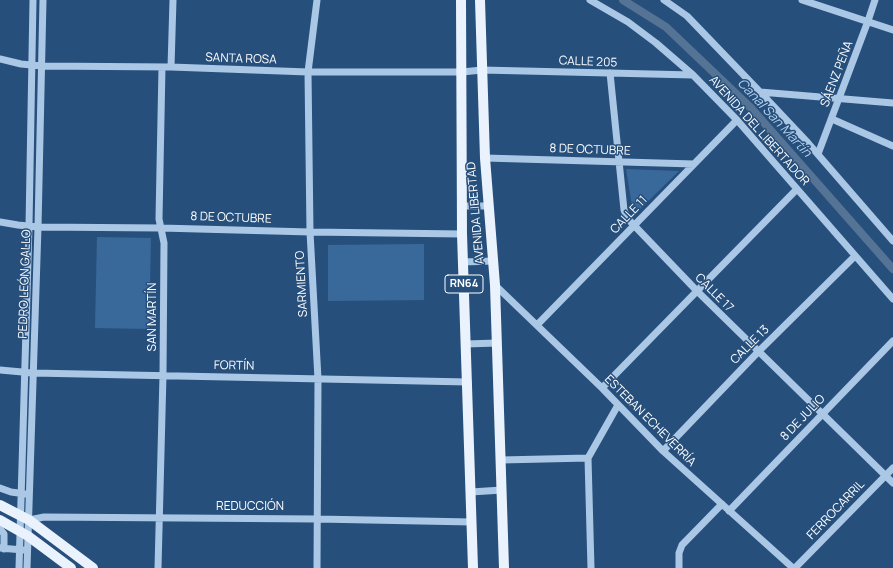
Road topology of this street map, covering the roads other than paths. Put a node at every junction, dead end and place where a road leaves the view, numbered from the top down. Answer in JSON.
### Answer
{"nodes":[{"id":1,"x":33,"y":0,"type":"edge"},
{"id":2,"x":43,"y":0,"type":"edge"},
{"id":3,"x":173,"y":0,"type":"edge"},
{"id":4,"x":317,"y":0,"type":"edge"},
{"id":5,"x":461,"y":0,"type":"edge"},
{"id":6,"x":480,"y":0,"type":"edge"},
{"id":7,"x":590,"y":0,"type":"edge"},
{"id":8,"x":664,"y":0,"type":"edge"},
{"id":9,"x":802,"y":0,"type":"edge"},
{"id":10,"x":875,"y":0,"type":"edge"},
{"id":11,"x":674,"y":3,"type":"edge"},
{"id":12,"x":868,"y":21,"type":"junction"},
{"id":13,"x":893,"y":30,"type":"edge"},
{"id":14,"x":0,"y":59,"type":"edge"},
{"id":15,"x":32,"y":65,"type":"junction"},
{"id":16,"x":42,"y":66,"type":"junction"},
{"id":17,"x":162,"y":67,"type":"junction"},
{"id":18,"x":171,"y":67,"type":"junction"},
{"id":19,"x":482,"y":70,"type":"junction"},
{"id":20,"x":308,"y":72,"type":"junction"},
{"id":21,"x":462,"y":72,"type":"junction"},
{"id":22,"x":610,"y":73,"type":"junction"},
{"id":23,"x":693,"y":75,"type":"junction"},
{"id":24,"x":760,"y":92,"type":"junction"},
{"id":25,"x":840,"y":98,"type":"junction"},
{"id":26,"x":893,"y":103,"type":"edge"},
{"id":27,"x":832,"y":119,"type":"junction"},
{"id":28,"x":737,"y":120,"type":"junction"},
{"id":29,"x":893,"y":146,"type":"edge"},
{"id":30,"x":818,"y":154,"type":"junction"},
{"id":31,"x":485,"y":158,"type":"junction"},
{"id":32,"x":619,"y":162,"type":"junction"},
{"id":33,"x":694,"y":164,"type":"junction"},
{"id":34,"x":797,"y":189,"type":"junction"},
{"id":35,"x":462,"y":206,"type":"junction"},
{"id":36,"x":489,"y":206,"type":"junction"},
{"id":37,"x":0,"y":222,"type":"edge"},
{"id":38,"x":29,"y":226,"type":"junction"},
{"id":39,"x":634,"y":226,"type":"junction"},
{"id":40,"x":38,"y":227,"type":"junction"},
{"id":41,"x":161,"y":228,"type":"junction"},
{"id":42,"x":310,"y":232,"type":"junction"},
{"id":43,"x":462,"y":234,"type":"junction"},
{"id":44,"x":893,"y":241,"type":"edge"},
{"id":45,"x":855,"y":256,"type":"junction"},
{"id":46,"x":493,"y":261,"type":"junction"},
{"id":47,"x":463,"y":262,"type":"junction"},
{"id":48,"x":495,"y":285,"type":"junction"},
{"id":49,"x":697,"y":291,"type":"junction"},
{"id":50,"x":893,"y":299,"type":"edge"},
{"id":51,"x":537,"y":325,"type":"junction"},
{"id":52,"x":893,"y":341,"type":"edge"},
{"id":53,"x":497,"y":343,"type":"junction"},
{"id":54,"x":466,"y":344,"type":"junction"},
{"id":55,"x":758,"y":352,"type":"junction"},
{"id":56,"x":0,"y":370,"type":"edge"},
{"id":57,"x":24,"y":372,"type":"junction"},
{"id":58,"x":33,"y":373,"type":"junction"},
{"id":59,"x":163,"y":375,"type":"junction"},
{"id":60,"x":318,"y":379,"type":"junction"},
{"id":61,"x":468,"y":382,"type":"junction"},
{"id":62,"x":602,"y":388,"type":"junction"},
{"id":63,"x":618,"y":405,"type":"junction"},
{"id":64,"x":822,"y":414,"type":"junction"},
{"id":65,"x":663,"y":451,"type":"junction"},
{"id":66,"x":588,"y":458,"type":"junction"},
{"id":67,"x":501,"y":460,"type":"junction"},
{"id":68,"x":893,"y":468,"type":"edge"},
{"id":69,"x":886,"y":476,"type":"junction"},
{"id":70,"x":893,"y":483,"type":"edge"},
{"id":71,"x":0,"y":488,"type":"edge"},
{"id":72,"x":502,"y":490,"type":"junction"},
{"id":73,"x":471,"y":492,"type":"junction"},
{"id":74,"x":21,"y":494,"type":"junction"},
{"id":75,"x":30,"y":494,"type":"junction"},
{"id":76,"x":722,"y":504,"type":"junction"},
{"id":77,"x":0,"y":505,"type":"edge"},
{"id":78,"x":729,"y":511,"type":"junction"},
{"id":79,"x":25,"y":518,"type":"junction"},
{"id":80,"x":160,"y":518,"type":"junction"},
{"id":81,"x":317,"y":518,"type":"junction"},
{"id":82,"x":0,"y":520,"type":"edge"},
{"id":83,"x":472,"y":522,"type":"junction"},
{"id":84,"x":0,"y":529,"type":"edge"},
{"id":85,"x":24,"y":533,"type":"junction"},
{"id":86,"x":2,"y":548,"type":"edge"},
{"id":87,"x":20,"y":550,"type":"junction"},
{"id":88,"x":28,"y":550,"type":"junction"},
{"id":89,"x":19,"y":568,"type":"edge"},
{"id":90,"x":27,"y":568,"type":"edge"},
{"id":91,"x":72,"y":568,"type":"edge"},
{"id":92,"x":93,"y":568,"type":"edge"},
{"id":93,"x":158,"y":568,"type":"edge"},
{"id":94,"x":317,"y":568,"type":"edge"},
{"id":95,"x":473,"y":568,"type":"edge"},
{"id":96,"x":504,"y":568,"type":"edge"},
{"id":97,"x":591,"y":568,"type":"edge"},
{"id":98,"x":679,"y":568,"type":"edge"},
{"id":99,"x":794,"y":568,"type":"edge"}],
"edges":[{"from":1,"to":15,"type":"street","name":"PEDRO LEÓN GALLO"},
{"from":2,"to":16,"type":"street","name":"PEDRO LEÓN GALLO"},
{"from":3,"to":18,"type":"street"},
{"from":4,"to":20,"type":"street","name":"SARMIENTO"},
{"from":5,"to":21,"type":"main road","name":"AVENIDA LIBERTAD","number":"RN64"},
{"from":6,"to":19,"type":"main road","name":"AVENIDA LIBERTAD","number":"RN64"},
{"from":7,"to":23,"type":"street","name":"AVENIDA DEL LIBERTADOR"},
{"from":8,"to":11,"type":"street"},
{"from":9,"to":12,"type":"street"},
{"from":10,"to":12,"type":"street","name":"SÁENZ PEÑA"},
{"from":11,"to":24,"type":"street"},
{"from":12,"to":13,"type":"street"},
{"from":12,"to":25,"type":"street","name":"SÁENZ PEÑA"},
{"from":14,"to":15,"type":"street","name":"SANTA ROSA"},
{"from":15,"to":16,"type":"street","name":"SANTA ROSA"},
{"from":15,"to":38,"type":"street","name":"PEDRO LEÓN GALLO"},
{"from":16,"to":17,"type":"street","name":"SANTA ROSA"},
{"from":16,"to":40,"type":"street","name":"PEDRO LEÓN GALLO"},
{"from":17,"to":18,"type":"street","name":"SANTA ROSA"},
{"from":17,"to":41,"type":"street","name":"SAN MARTÍN"},
{"from":18,"to":20,"type":"street","name":"SANTA ROSA"},
{"from":19,"to":21,"type":"street","name":"SANTA ROSA"},
{"from":19,"to":22,"type":"street","name":"CALLE 205"},
{"from":19,"to":31,"type":"main road","name":"AVENIDA LIBERTAD","number":"RN64"},
{"from":20,"to":21,"type":"street","name":"SANTA ROSA"},
{"from":20,"to":42,"type":"street","name":"SARMIENTO"},
{"from":21,"to":35,"type":"main road","name":"AVENIDA LIBERTAD","number":"RN64"},
{"from":22,"to":23,"type":"street","name":"CALLE 205"},
{"from":22,"to":32,"type":"street","name":"CALLE 17"},
{"from":23,"to":28,"type":"street","name":"AVENIDA DEL LIBERTADOR"},
{"from":24,"to":25,"type":"street"},
{"from":24,"to":30,"type":"street"},
{"from":25,"to":26,"type":"street"},
{"from":25,"to":27,"type":"street","name":"SÁENZ PEÑA"},
{"from":27,"to":29,"type":"street"},
{"from":27,"to":30,"type":"street","name":"SÁENZ PEÑA"},
{"from":28,"to":33,"type":"street","name":"CALLE 11"},
{"from":28,"to":34,"type":"street","name":"AVENIDA DEL LIBERTADOR"},
{"from":30,"to":44,"type":"street"},
{"from":31,"to":32,"type":"street","name":"8 DE OCTUBRE"},
{"from":31,"to":36,"type":"main road","name":"AVENIDA LIBERTAD","number":"RN64"},
{"from":32,"to":33,"type":"street","name":"8 DE OCTUBRE"},
{"from":32,"to":39,"type":"street","name":"CALLE 17"},
{"from":33,"to":39,"type":"street","name":"CALLE 11"},
{"from":34,"to":45,"type":"street","name":"AVENIDA DEL LIBERTADOR"},
{"from":34,"to":49,"type":"street"},
{"from":35,"to":36,"type":"street"},
{"from":35,"to":43,"type":"main road","name":"AVENIDA LIBERTAD","number":"RN64"},
{"from":36,"to":46,"type":"main road","name":"AVENIDA LIBERTAD","number":"RN64"},
{"from":37,"to":38,"type":"street","name":"8 DE OCTUBRE"},
{"from":38,"to":40,"type":"street","name":"8 DE OCTUBRE"},
{"from":38,"to":57,"type":"street","name":"PEDRO LEÓN GALLO"},
{"from":39,"to":49,"type":"street","name":"CALLE 17"},
{"from":39,"to":51,"type":"street","name":"CALLE 11"},
{"from":40,"to":41,"type":"street","name":"8 DE OCTUBRE"},
{"from":40,"to":58,"type":"street","name":"PEDRO LEÓN GALLO"},
{"from":41,"to":42,"type":"street","name":"8 DE OCTUBRE"},
{"from":41,"to":59,"type":"street","name":"SAN MARTÍN"},
{"from":42,"to":43,"type":"street","name":"8 DE OCTUBRE"},
{"from":42,"to":60,"type":"street","name":"SARMIENTO"},
{"from":43,"to":47,"type":"main road","name":"AVENIDA LIBERTAD","number":"RN64"},
{"from":45,"to":50,"type":"street","name":"AVENIDA DEL LIBERTADOR"},
{"from":45,"to":55,"type":"street","name":"CALLE 13"},
{"from":46,"to":47,"type":"street"},
{"from":46,"to":48,"type":"main road","name":"AVENIDA LIBERTAD","number":"RN64"},
{"from":47,"to":54,"type":"main road","name":"AVENIDA LIBERTAD","number":"RN64"},
{"from":48,"to":51,"type":"street","name":"ESTEBAN ECHEVERRÍA"},
{"from":48,"to":53,"type":"main road","name":"AVENIDA LIBERTAD","number":"RN64"},
{"from":49,"to":55,"type":"street","name":"CALLE 17"},
{"from":49,"to":62,"type":"street"},
{"from":51,"to":62,"type":"street","name":"ESTEBAN ECHEVERRÍA"},
{"from":52,"to":64,"type":"street","name":"8 DE JULIO"},
{"from":53,"to":54,"type":"street"},
{"from":53,"to":67,"type":"main road","name":"AVENIDA LIBERTAD","number":"RN64"},
{"from":54,"to":61,"type":"main road","name":"AVENIDA LIBERTAD","number":"RN64"},
{"from":55,"to":64,"type":"street","name":"CALLE 17"},
{"from":55,"to":65,"type":"street","name":"CALLE 13"},
{"from":56,"to":57,"type":"street","name":"FORTÍN"},
{"from":57,"to":58,"type":"street","name":"FORTÍN"},
{"from":57,"to":74,"type":"street","name":"PEDRO LEÓN GALLO"},
{"from":58,"to":59,"type":"street","name":"FORTÍN"},
{"from":58,"to":75,"type":"street","name":"PEDRO LEÓN GALLO"},
{"from":59,"to":60,"type":"street","name":"FORTÍN"},
{"from":59,"to":80,"type":"street","name":"SAN MARTÍN"},
{"from":60,"to":61,"type":"street","name":"FORTÍN"},
{"from":60,"to":81,"type":"street","name":"SARMIENTO"},
{"from":61,"to":73,"type":"main road","name":"AVENIDA LIBERTAD","number":"RN64"},
{"from":62,"to":63,"type":"street","name":"ESTEBAN ECHEVERRÍA"},
{"from":63,"to":65,"type":"street","name":"ESTEBAN ECHEVERRÍA"},
{"from":63,"to":66,"type":"street"},
{"from":64,"to":69,"type":"street","name":"CALLE 17"},
{"from":64,"to":78,"type":"street","name":"8 DE JULIO"},
{"from":65,"to":76,"type":"street","name":"ESTEBAN ECHEVERRÍA"},
{"from":66,"to":67,"type":"street"},
{"from":66,"to":97,"type":"street"},
{"from":67,"to":72,"type":"main road","name":"AVENIDA LIBERTAD","number":"RN64"},
{"from":68,"to":69,"type":"street","name":"FERROCARRIL"},
{"from":69,"to":70,"type":"street","name":"CALLE 17"},
{"from":69,"to":99,"type":"street","name":"FERROCARRIL"},
{"from":71,"to":74,"type":"street"},
{"from":72,"to":73,"type":"street"},
{"from":72,"to":96,"type":"main road","name":"AVENIDA LIBERTAD","number":"RN64"},
{"from":73,"to":83,"type":"main road","name":"AVENIDA LIBERTAD","number":"RN64"},
{"from":74,"to":75,"type":"street"},
{"from":74,"to":79,"type":"street","name":"PEDRO LEÓN GALLO"},
{"from":75,"to":79,"type":"street","name":"PEDRO LEÓN GALLO"},
{"from":76,"to":78,"type":"street","name":"ESTEBAN ECHEVERRÍA"},
{"from":76,"to":98,"type":"street"},
{"from":77,"to":79,"type":"main road"},
{"from":78,"to":99,"type":"street","name":"ESTEBAN ECHEVERRÍA"},
{"from":79,"to":80,"type":"street","name":"REDUCCIÓN"},
{"from":79,"to":85,"type":"street","name":"PEDRO LEÓN GALLO"},
{"from":79,"to":92,"type":"main road"},
{"from":80,"to":81,"type":"street","name":"REDUCCIÓN"},
{"from":80,"to":93,"type":"street","name":"SAN MARTÍN"},
{"from":81,"to":83,"type":"street","name":"REDUCCIÓN"},
{"from":81,"to":94,"type":"street","name":"SARMIENTO"},
{"from":82,"to":85,"type":"main road"},
{"from":83,"to":95,"type":"main road","name":"AVENIDA LIBERTAD","number":"RN64"},
{"from":84,"to":86,"type":"street"},
{"from":85,"to":87,"type":"street","name":"PEDRO LEÓN GALLO"},
{"from":85,"to":88,"type":"street","name":"PEDRO LEÓN GALLO"},
{"from":85,"to":91,"type":"main road"},
{"from":86,"to":87,"type":"street"},
{"from":87,"to":88,"type":"street"},
{"from":87,"to":89,"type":"street","name":"PEDRO LEÓN GALLO"},
{"from":88,"to":90,"type":"street","name":"PEDRO LEÓN GALLO"}]}
